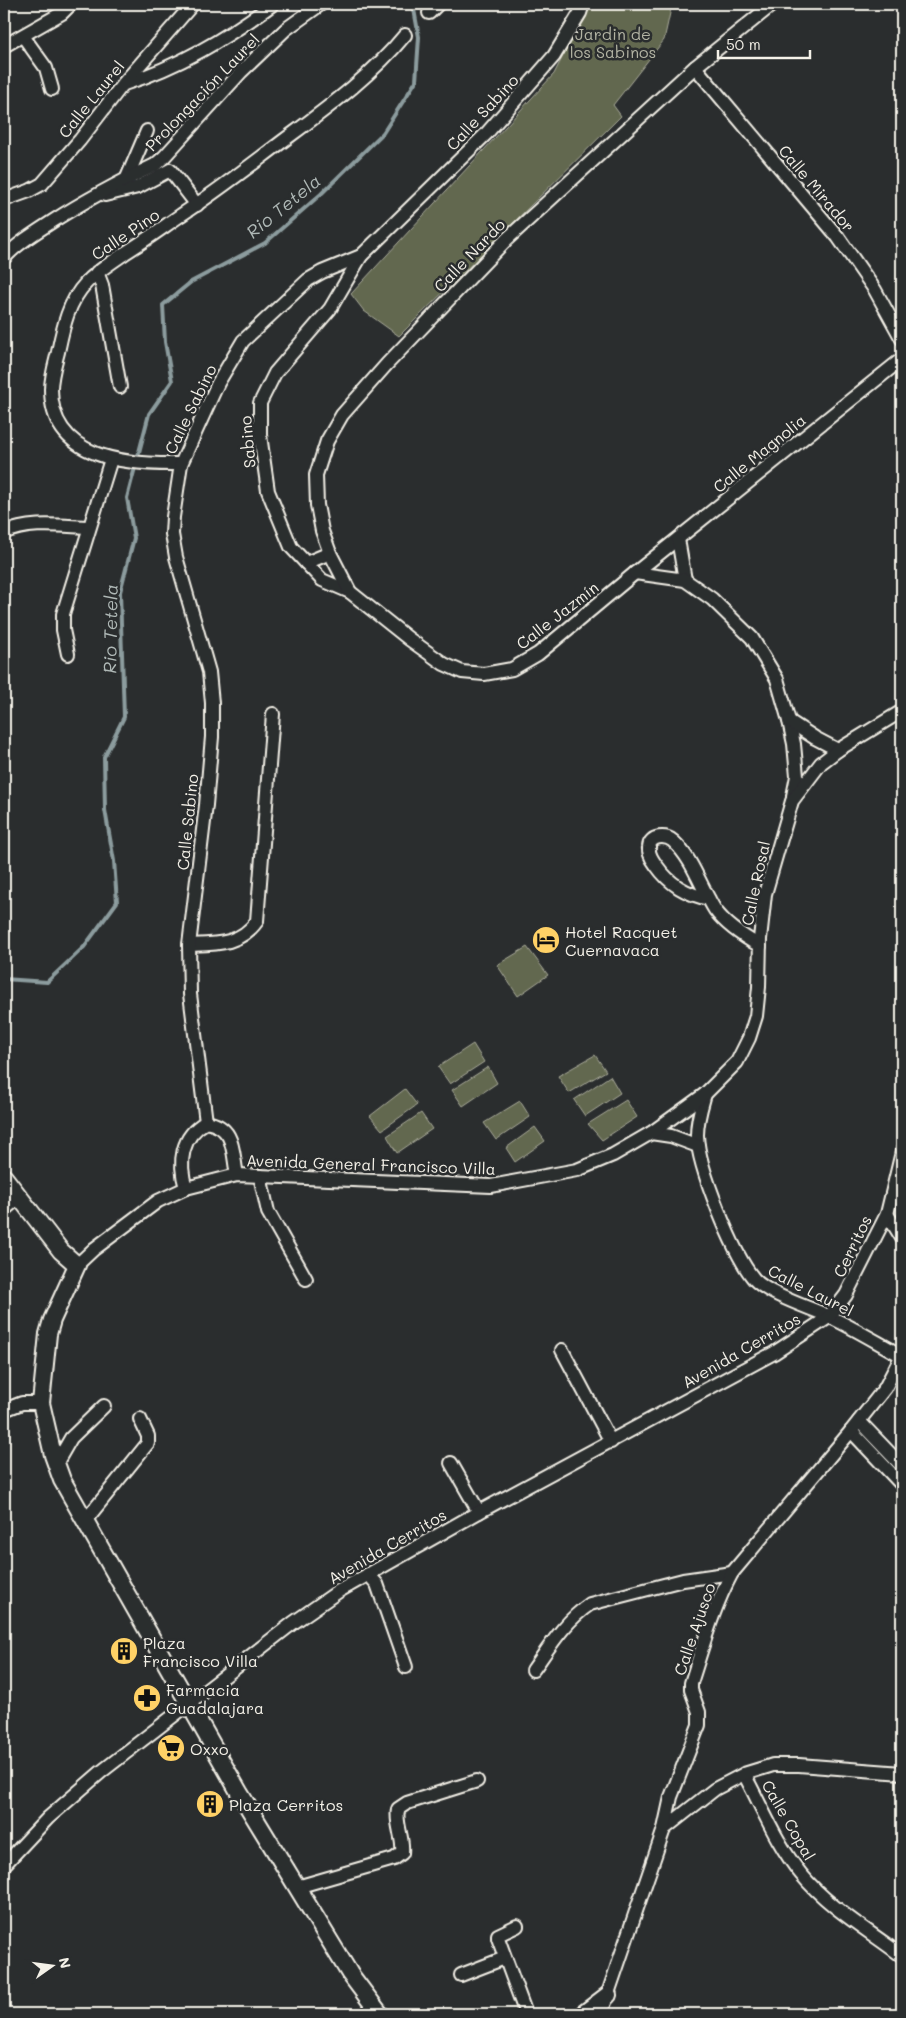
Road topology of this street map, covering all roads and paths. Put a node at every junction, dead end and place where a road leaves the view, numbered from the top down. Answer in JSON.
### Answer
{"nodes":[{"id":1,"x":71,"y":4,"type":"edge"},
{"id":2,"x":189,"y":4,"type":"edge"},
{"id":3,"x":272,"y":4,"type":"edge"},
{"id":4,"x":321,"y":4,"type":"edge"},
{"id":5,"x":583,"y":4,"type":"edge"},
{"id":6,"x":773,"y":4,"type":"edge"},
{"id":7,"x":405,"y":35,"type":"dead end"},
{"id":8,"x":23,"y":36,"type":"junction"},
{"id":9,"x":4,"y":46,"type":"edge"},
{"id":10,"x":695,"y":67,"type":"junction"},
{"id":11,"x":123,"y":84,"type":"junction"},
{"id":12,"x":52,"y":89,"type":"dead end"},
{"id":13,"x":147,"y":131,"type":"dead end"},
{"id":14,"x":126,"y":180,"type":"junction"},
{"id":15,"x":88,"y":198,"type":"junction"},
{"id":16,"x":4,"y":200,"type":"edge"},
{"id":17,"x":197,"y":205,"type":"junction"},
{"id":18,"x":361,"y":256,"type":"junction"},
{"id":19,"x":4,"y":258,"type":"edge"},
{"id":20,"x":97,"y":272,"type":"junction"},
{"id":21,"x":902,"y":338,"type":"edge"},
{"id":22,"x":902,"y":359,"type":"edge"},
{"id":23,"x":120,"y":387,"type":"dead end"},
{"id":24,"x":114,"y":460,"type":"junction"},
{"id":25,"x":181,"y":464,"type":"junction"},
{"id":26,"x":89,"y":527,"type":"junction"},
{"id":27,"x":4,"y":533,"type":"edge"},
{"id":28,"x":678,"y":538,"type":"junction"},
{"id":29,"x":330,"y":553,"type":"junction"},
{"id":30,"x":306,"y":563,"type":"junction"},
{"id":31,"x":635,"y":573,"type":"junction"},
{"id":32,"x":685,"y":580,"type":"junction"},
{"id":33,"x":350,"y":592,"type":"junction"},
{"id":34,"x":68,"y":654,"type":"dead end"},
{"id":35,"x":902,"y":711,"type":"edge"},
{"id":36,"x":273,"y":714,"type":"dead end"},
{"id":37,"x":789,"y":720,"type":"junction"},
{"id":38,"x":838,"y":750,"type":"junction"},
{"id":39,"x":792,"y":801,"type":"junction"},
{"id":40,"x":709,"y":899,"type":"junction"},
{"id":41,"x":189,"y":945,"type":"junction"},
{"id":42,"x":760,"y":946,"type":"junction"},
{"id":43,"x":706,"y":1094,"type":"junction"},
{"id":44,"x":206,"y":1122,"type":"junction"},
{"id":45,"x":651,"y":1133,"type":"junction"},
{"id":46,"x":698,"y":1146,"type":"junction"},
{"id":47,"x":902,"y":1152,"type":"edge"},
{"id":48,"x":237,"y":1175,"type":"junction"},
{"id":49,"x":260,"y":1176,"type":"junction"},
{"id":50,"x":4,"y":1177,"type":"edge"},
{"id":51,"x":186,"y":1188,"type":"junction"},
{"id":52,"x":18,"y":1198,"type":"junction"},
{"id":53,"x":4,"y":1210,"type":"edge"},
{"id":54,"x":887,"y":1214,"type":"junction"},
{"id":55,"x":902,"y":1238,"type":"edge"},
{"id":56,"x":77,"y":1265,"type":"junction"},
{"id":57,"x":306,"y":1279,"type":"dead end"},
{"id":58,"x":830,"y":1317,"type":"junction"},
{"id":59,"x":562,"y":1350,"type":"dead end"},
{"id":60,"x":902,"y":1356,"type":"edge"},
{"id":61,"x":41,"y":1403,"type":"junction"},
{"id":62,"x":104,"y":1406,"type":"dead end"},
{"id":63,"x":4,"y":1410,"type":"edge"},
{"id":64,"x":140,"y":1419,"type":"dead end"},
{"id":65,"x":859,"y":1420,"type":"junction"},
{"id":66,"x":851,"y":1431,"type":"junction"},
{"id":67,"x":612,"y":1442,"type":"junction"},
{"id":68,"x":451,"y":1463,"type":"dead end"},
{"id":69,"x":56,"y":1464,"type":"junction"},
{"id":70,"x":902,"y":1466,"type":"edge"},
{"id":71,"x":902,"y":1485,"type":"edge"},
{"id":72,"x":479,"y":1512,"type":"junction"},
{"id":73,"x":84,"y":1521,"type":"junction"},
{"id":74,"x":732,"y":1573,"type":"junction"},
{"id":75,"x":368,"y":1574,"type":"junction"},
{"id":76,"x":406,"y":1667,"type":"dead end"},
{"id":77,"x":533,"y":1670,"type":"dead end"},
{"id":78,"x":189,"y":1704,"type":"junction"},
{"id":79,"x":902,"y":1773,"type":"edge"},
{"id":80,"x":744,"y":1774,"type":"junction"},
{"id":81,"x":477,"y":1781,"type":"dead end"},
{"id":82,"x":664,"y":1829,"type":"junction"},
{"id":83,"x":4,"y":1865,"type":"edge"},
{"id":84,"x":297,"y":1887,"type":"junction"},
{"id":85,"x":517,"y":1926,"type":"dead end"},
{"id":86,"x":902,"y":1956,"type":"edge"},
{"id":87,"x":505,"y":1958,"type":"junction"},
{"id":88,"x":461,"y":1975,"type":"dead end"},
{"id":89,"x":608,"y":1995,"type":"junction"},
{"id":90,"x":380,"y":2014,"type":"edge"},
{"id":91,"x":526,"y":2014,"type":"edge"},
{"id":92,"x":583,"y":2014,"type":"edge"},
{"id":93,"x":601,"y":2014,"type":"edge"}],
"edges":[{"from":1,"to":8,"type":"street"},
{"from":2,"to":11,"type":"street","name":"Calle Laurel"},
{"from":3,"to":11,"type":"street"},
{"from":4,"to":14,"type":"street","name":"Prolongación Laurel"},
{"from":5,"to":18,"type":"street","name":"Calle Sabino"},
{"from":6,"to":10,"type":"street","name":"Calle Nardo"},
{"from":7,"to":17,"type":"street","name":"Calle Pino"},
{"from":8,"to":9,"type":"street"},
{"from":8,"to":12,"type":"street"},
{"from":10,"to":21,"type":"street","name":"Calle Mirador"},
{"from":10,"to":29,"type":"street","name":"Calle Nardo"},
{"from":11,"to":16,"type":"street","name":"Calle Laurel"},
{"from":13,"to":14,"type":"street"},
{"from":14,"to":15,"type":"street"},
{"from":15,"to":17,"type":"street"},
{"from":15,"to":19,"type":"street"},
{"from":17,"to":20,"type":"street","name":"Calle Pino"},
{"from":18,"to":25,"type":"street","name":"Calle Sabino"},
{"from":18,"to":30,"type":"street","name":"Sabino"},
{"from":20,"to":23,"type":"street"},
{"from":20,"to":24,"type":"street","name":"Calle Pino"},
{"from":22,"to":28,"type":"street","name":"Calle Magnolia"},
{"from":24,"to":25,"type":"street","name":"Calle Pino"},
{"from":24,"to":26,"type":"street"},
{"from":25,"to":41,"type":"street","name":"Calle Sabino"},
{"from":26,"to":27,"type":"street"},
{"from":26,"to":34,"type":"street"},
{"from":28,"to":31,"type":"street","name":"Calle Magnolia"},
{"from":28,"to":32,"type":"street"},
{"from":29,"to":30,"type":"street"},
{"from":29,"to":33,"type":"street","name":"Calle Nardo"},
{"from":30,"to":33,"type":"street","name":"Sabino"},
{"from":31,"to":32,"type":"street"},
{"from":31,"to":33,"type":"street","name":"Calle Jazmín"},
{"from":32,"to":37,"type":"street"},
{"from":35,"to":38,"type":"street","name":"Calle Rosal"},
{"from":36,"to":41,"type":"street"},
{"from":37,"to":38,"type":"street"},
{"from":37,"to":39,"type":"street"},
{"from":38,"to":39,"type":"street","name":"Calle Rosal"},
{"from":39,"to":42,"type":"street","name":"Calle Rosal"},
{"from":40,"to":40,"type":"street"},
{"from":40,"to":42,"type":"street"},
{"from":41,"to":44,"type":"street","name":"Calle Sabino"},
{"from":42,"to":43,"type":"street","name":"Calle Rosal"},
{"from":43,"to":45,"type":"street","name":"Calle Rosal"},
{"from":43,"to":46,"type":"street","name":"Calle Laurel"},
{"from":44,"to":48,"type":"street"},
{"from":44,"to":51,"type":"street"},
{"from":45,"to":46,"type":"street"},
{"from":45,"to":49,"type":"street","name":"Avenida General Francisco Villa"},
{"from":46,"to":58,"type":"street","name":"Calle Laurel"},
{"from":47,"to":54,"type":"street","name":"Cerritos"},
{"from":48,"to":49,"type":"street","name":"Avenida General Francisco Villa"},
{"from":48,"to":51,"type":"street","name":"Avenida General Francisco Villa"},
{"from":49,"to":57,"type":"street"},
{"from":50,"to":52,"type":"street"},
{"from":51,"to":56,"type":"street","name":"Avenida General Francisco Villa"},
{"from":52,"to":53,"type":"street"},
{"from":52,"to":56,"type":"street"},
{"from":54,"to":55,"type":"street"},
{"from":54,"to":58,"type":"street","name":"Cerritos"},
{"from":56,"to":61,"type":"street"},
{"from":58,"to":60,"type":"street","name":"Calle Laurel"},
{"from":58,"to":67,"type":"street","name":"Avenida Cerritos"},
{"from":59,"to":67,"type":"street"},
{"from":60,"to":65,"type":"street","name":"Calle Ajusco"},
{"from":61,"to":63,"type":"street"},
{"from":61,"to":69,"type":"street"},
{"from":62,"to":69,"type":"street"},
{"from":64,"to":73,"type":"street"},
{"from":65,"to":66,"type":"street","name":"Calle Ajusco"},
{"from":65,"to":70,"type":"street"},
{"from":66,"to":71,"type":"street"},
{"from":66,"to":74,"type":"street","name":"Calle Ajusco"},
{"from":67,"to":72,"type":"street","name":"Avenida Cerritos"},
{"from":68,"to":72,"type":"street"},
{"from":69,"to":73,"type":"street"},
{"from":72,"to":75,"type":"street","name":"Avenida Cerritos"},
{"from":73,"to":78,"type":"street"},
{"from":74,"to":77,"type":"street"},
{"from":74,"to":82,"type":"street","name":"Calle Ajusco"},
{"from":75,"to":76,"type":"street"},
{"from":75,"to":78,"type":"street","name":"Avenida Cerritos"},
{"from":78,"to":83,"type":"street","name":"Avenida Cerritos"},
{"from":78,"to":84,"type":"street"},
{"from":79,"to":80,"type":"street"},
{"from":80,"to":82,"type":"street"},
{"from":80,"to":86,"type":"street","name":"Calle Copal"},
{"from":81,"to":84,"type":"street"},
{"from":82,"to":89,"type":"street","name":"Calle Ajusco"},
{"from":84,"to":90,"type":"street"},
{"from":85,"to":87,"type":"street"},
{"from":87,"to":88,"type":"street"},
{"from":87,"to":91,"type":"street"},
{"from":89,"to":92,"type":"street"},
{"from":89,"to":93,"type":"street","name":"Calle Ajusco"}]}
